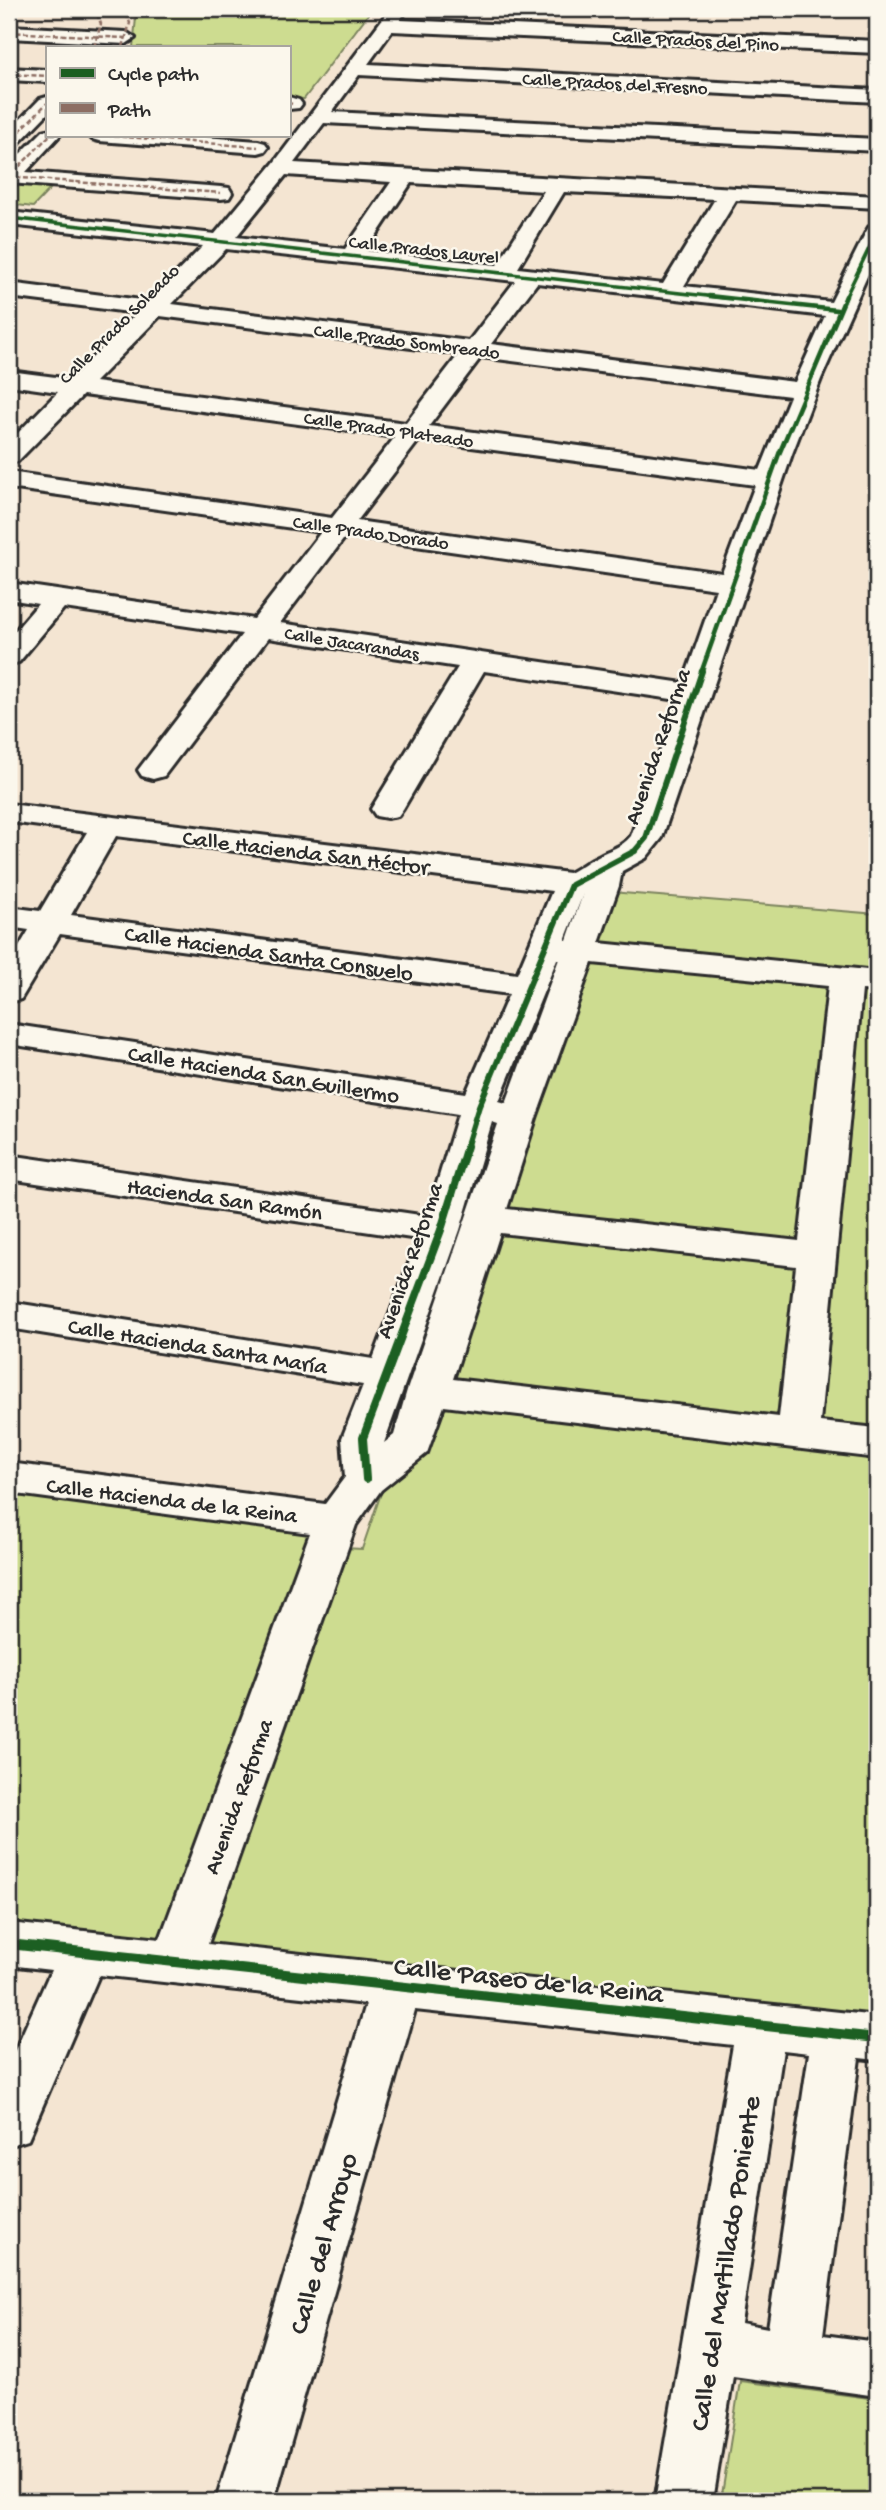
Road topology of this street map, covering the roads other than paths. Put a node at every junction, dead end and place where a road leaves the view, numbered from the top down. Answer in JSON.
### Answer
{"nodes":[{"id":1,"x":95,"y":9,"type":"edge"},
{"id":2,"x":124,"y":9,"type":"edge"},
{"id":3,"x":393,"y":17,"type":"edge"},
{"id":4,"x":9,"y":32,"type":"edge"},
{"id":5,"x":96,"y":42,"type":"edge"},
{"id":6,"x":125,"y":43,"type":"edge"},
{"id":7,"x":877,"y":47,"type":"edge"},
{"id":8,"x":353,"y":69,"type":"junction"},
{"id":9,"x":9,"y":74,"type":"edge"},
{"id":10,"x":46,"y":76,"type":"edge"},
{"id":11,"x":877,"y":96,"type":"edge"},
{"id":12,"x":46,"y":104,"type":"edge"},
{"id":13,"x":317,"y":117,"type":"junction"},
{"id":14,"x":16,"y":129,"type":"edge"},
{"id":15,"x":46,"y":133,"type":"edge"},
{"id":16,"x":46,"y":135,"type":"edge"},
{"id":17,"x":112,"y":136,"type":"edge"},
{"id":18,"x":877,"y":145,"type":"edge"},
{"id":19,"x":258,"y":147,"type":"dead end"},
{"id":20,"x":280,"y":167,"type":"junction"},
{"id":21,"x":9,"y":177,"type":"edge"},
{"id":22,"x":404,"y":178,"type":"junction"},
{"id":23,"x":559,"y":183,"type":"junction"},
{"id":24,"x":730,"y":192,"type":"junction"},
{"id":25,"x":221,"y":193,"type":"dead end"},
{"id":26,"x":877,"y":201,"type":"edge"},
{"id":27,"x":9,"y":218,"type":"edge"},
{"id":28,"x":877,"y":230,"type":"edge"},
{"id":29,"x":219,"y":243,"type":"junction"},
{"id":30,"x":351,"y":256,"type":"junction"},
{"id":31,"x":504,"y":272,"type":"junction"},
{"id":32,"x":531,"y":276,"type":"junction"},
{"id":33,"x":9,"y":290,"type":"edge"},
{"id":34,"x":670,"y":291,"type":"junction"},
{"id":35,"x":154,"y":308,"type":"junction"},
{"id":36,"x":837,"y":310,"type":"junction"},
{"id":37,"x":475,"y":349,"type":"junction"},
{"id":38,"x":9,"y":378,"type":"edge"},
{"id":39,"x":77,"y":387,"type":"junction"},
{"id":40,"x":804,"y":391,"type":"junction"},
{"id":41,"x":412,"y":431,"type":"junction"},
{"id":42,"x":9,"y":456,"type":"edge"},
{"id":43,"x":769,"y":479,"type":"junction"},
{"id":44,"x":9,"y":480,"type":"edge"},
{"id":45,"x":338,"y":527,"type":"junction"},
{"id":46,"x":734,"y":583,"type":"junction"},
{"id":47,"x":9,"y":591,"type":"edge"},
{"id":48,"x":57,"y":598,"type":"junction"},
{"id":49,"x":261,"y":629,"type":"junction"},
{"id":50,"x":9,"y":656,"type":"edge"},
{"id":51,"x":476,"y":661,"type":"junction"},
{"id":52,"x":695,"y":694,"type":"junction"},
{"id":53,"x":153,"y":770,"type":"dead end"},
{"id":54,"x":387,"y":809,"type":"dead end"},
{"id":55,"x":9,"y":813,"type":"edge"},
{"id":56,"x":107,"y":825,"type":"junction"},
{"id":57,"x":594,"y":878,"type":"junction"},
{"id":58,"x":9,"y":917,"type":"edge"},
{"id":59,"x":50,"y":923,"type":"junction"},
{"id":60,"x":544,"y":947,"type":"junction"},
{"id":61,"x":579,"y":951,"type":"junction"},
{"id":62,"x":862,"y":980,"type":"edge"},
{"id":63,"x":529,"y":986,"type":"junction"},
{"id":64,"x":9,"y":992,"type":"edge"},
{"id":65,"x":9,"y":1034,"type":"edge"},
{"id":66,"x":479,"y":1107,"type":"junction"},
{"id":67,"x":518,"y":1118,"type":"junction"},
{"id":68,"x":9,"y":1167,"type":"edge"},
{"id":69,"x":484,"y":1219,"type":"junction"},
{"id":70,"x":441,"y":1230,"type":"junction"},
{"id":71,"x":816,"y":1256,"type":"junction"},
{"id":72,"x":9,"y":1315,"type":"edge"},
{"id":73,"x":388,"y":1375,"type":"junction"},
{"id":74,"x":427,"y":1390,"type":"junction"},
{"id":75,"x":799,"y":1433,"type":"junction"},
{"id":76,"x":877,"y":1443,"type":"edge"},
{"id":77,"x":9,"y":1478,"type":"edge"},
{"id":78,"x":366,"y":1479,"type":"junction"},
{"id":79,"x":336,"y":1521,"type":"junction"},
{"id":80,"x":9,"y":1944,"type":"edge"},
{"id":81,"x":84,"y":1951,"type":"junction"},
{"id":82,"x":177,"y":1962,"type":"junction"},
{"id":83,"x":397,"y":1985,"type":"junction"},
{"id":84,"x":762,"y":2024,"type":"junction"},
{"id":85,"x":857,"y":2036,"type":"edge"},
{"id":86,"x":9,"y":2123,"type":"edge"},
{"id":87,"x":711,"y":2345,"type":"junction"},
{"id":88,"x":792,"y":2359,"type":"junction"},
{"id":89,"x":877,"y":2369,"type":"edge"},
{"id":90,"x":245,"y":2501,"type":"edge"},
{"id":91,"x":684,"y":2501,"type":"edge"}],
"edges":[{"from":1,"to":5,"type":"street"},
{"from":2,"to":6,"type":"street"},
{"from":3,"to":7,"type":"street","name":"Calle Prados del Pino"},
{"from":3,"to":8,"type":"street","name":"Calle Prado Soleado"},
{"from":4,"to":5,"type":"street"},
{"from":5,"to":6,"type":"street"},
{"from":8,"to":11,"type":"street","name":"Calle Prados del Fresno"},
{"from":8,"to":13,"type":"street","name":"Calle Prado Soleado"},
{"from":9,"to":10,"type":"street"},
{"from":12,"to":14,"type":"street"},
{"from":13,"to":18,"type":"street"},
{"from":13,"to":20,"type":"street","name":"Calle Prado Soleado"},
{"from":14,"to":15,"type":"street"},
{"from":16,"to":21,"type":"street"},
{"from":17,"to":19,"type":"street"},
{"from":20,"to":22,"type":"street"},
{"from":20,"to":29,"type":"street","name":"Calle Prado Soleado"},
{"from":21,"to":25,"type":"street"},
{"from":22,"to":23,"type":"street"},
{"from":22,"to":30,"type":"street"},
{"from":23,"to":24,"type":"street"},
{"from":23,"to":31,"type":"street"},
{"from":24,"to":26,"type":"street"},
{"from":24,"to":34,"type":"street"},
{"from":26,"to":28,"type":"street","name":"Avenida Reforma"},
{"from":27,"to":29,"type":"street","name":"Calle Prados Laurel"},
{"from":28,"to":36,"type":"street","name":"Avenida Reforma"},
{"from":29,"to":30,"type":"street","name":"Calle Prados Laurel"},
{"from":29,"to":35,"type":"street","name":"Calle Prado Soleado"},
{"from":30,"to":31,"type":"street","name":"Calle Prados Laurel"},
{"from":31,"to":32,"type":"street","name":"Calle Prados Laurel"},
{"from":32,"to":34,"type":"street","name":"Calle Prados Laurel"},
{"from":32,"to":37,"type":"street"},
{"from":33,"to":35,"type":"street","name":"Calle Prado Sombreado"},
{"from":34,"to":36,"type":"street","name":"Calle Prados Laurel"},
{"from":35,"to":37,"type":"street","name":"Calle Prado Sombreado"},
{"from":35,"to":39,"type":"street","name":"Calle Prado Soleado"},
{"from":36,"to":40,"type":"street","name":"Avenida Reforma"},
{"from":37,"to":40,"type":"street","name":"Calle Prado Sombreado"},
{"from":37,"to":41,"type":"street"},
{"from":38,"to":39,"type":"street","name":"Calle Prado Plateado"},
{"from":39,"to":41,"type":"street","name":"Calle Prado Plateado"},
{"from":39,"to":42,"type":"street","name":"Calle Prado Soleado"},
{"from":40,"to":43,"type":"street","name":"Avenida Reforma"},
{"from":41,"to":43,"type":"street","name":"Calle Prado Plateado"},
{"from":41,"to":45,"type":"street"},
{"from":43,"to":46,"type":"street","name":"Avenida Reforma"},
{"from":44,"to":45,"type":"street","name":"Calle Prado Dorado"},
{"from":45,"to":46,"type":"street","name":"Calle Prado Dorado"},
{"from":45,"to":49,"type":"street"},
{"from":46,"to":52,"type":"street","name":"Avenida Reforma"},
{"from":47,"to":48,"type":"street","name":"Calle Jacarandas"},
{"from":48,"to":49,"type":"street","name":"Calle Jacarandas"},
{"from":48,"to":50,"type":"street"},
{"from":49,"to":51,"type":"street","name":"Calle Jacarandas"},
{"from":49,"to":53,"type":"street"},
{"from":51,"to":52,"type":"street","name":"Calle Jacarandas"},
{"from":51,"to":54,"type":"street"},
{"from":52,"to":57,"type":"street","name":"Avenida Reforma"},
{"from":55,"to":56,"type":"street","name":"Calle Hacienda San Héctor"},
{"from":56,"to":57,"type":"street","name":"Calle Hacienda San Héctor"},
{"from":56,"to":59,"type":"street"},
{"from":57,"to":60,"type":"street","name":"Avenida Reforma"},
{"from":57,"to":61,"type":"street","name":"Avenida Reforma"},
{"from":58,"to":59,"type":"street","name":"Calle Hacienda Santa Consuelo"},
{"from":59,"to":63,"type":"street","name":"Calle Hacienda Santa Consuelo"},
{"from":59,"to":64,"type":"street"},
{"from":60,"to":61,"type":"street"},
{"from":60,"to":63,"type":"street","name":"Avenida Reforma"},
{"from":61,"to":62,"type":"street"},
{"from":61,"to":67,"type":"street","name":"Avenida Reforma"},
{"from":62,"to":71,"type":"street"},
{"from":63,"to":66,"type":"street","name":"Avenida Reforma"},
{"from":65,"to":66,"type":"street","name":"Calle Hacienda San Guillermo"},
{"from":66,"to":67,"type":"street","name":"Calle Hacienda San Guillermo"},
{"from":66,"to":70,"type":"street","name":"Avenida Reforma"},
{"from":67,"to":69,"type":"street","name":"Avenida Reforma"},
{"from":68,"to":70,"type":"street","name":"Hacienda San Ramón"},
{"from":69,"to":71,"type":"street"},
{"from":69,"to":74,"type":"street","name":"Avenida Reforma"},
{"from":70,"to":73,"type":"street","name":"Avenida Reforma"},
{"from":71,"to":75,"type":"street"},
{"from":72,"to":73,"type":"street","name":"Calle Hacienda Santa María"},
{"from":73,"to":78,"type":"street","name":"Avenida Reforma"},
{"from":74,"to":75,"type":"street"},
{"from":74,"to":78,"type":"street","name":"Avenida Reforma"},
{"from":75,"to":76,"type":"street"},
{"from":77,"to":79,"type":"street","name":"Calle Hacienda de la Reina"},
{"from":78,"to":79,"type":"street","name":"Avenida Reforma"},
{"from":79,"to":82,"type":"street","name":"Avenida Reforma"},
{"from":80,"to":81,"type":"street","name":"Calle Paseo de la Reina"},
{"from":81,"to":82,"type":"street","name":"Calle Paseo de la Reina"},
{"from":81,"to":86,"type":"street"},
{"from":82,"to":83,"type":"street","name":"Calle Paseo de la Reina"},
{"from":83,"to":84,"type":"street","name":"Calle Paseo de la Reina"},
{"from":83,"to":90,"type":"street","name":"Calle del Arroyo"},
{"from":84,"to":85,"type":"street","name":"Calle Paseo de la Reina"},
{"from":84,"to":87,"type":"street","name":"Calle del Martillado Poniente"},
{"from":85,"to":88,"type":"street"},
{"from":87,"to":88,"type":"street"},
{"from":87,"to":91,"type":"street","name":"Calle del Martillado Poniente"},
{"from":88,"to":89,"type":"street"}]}
